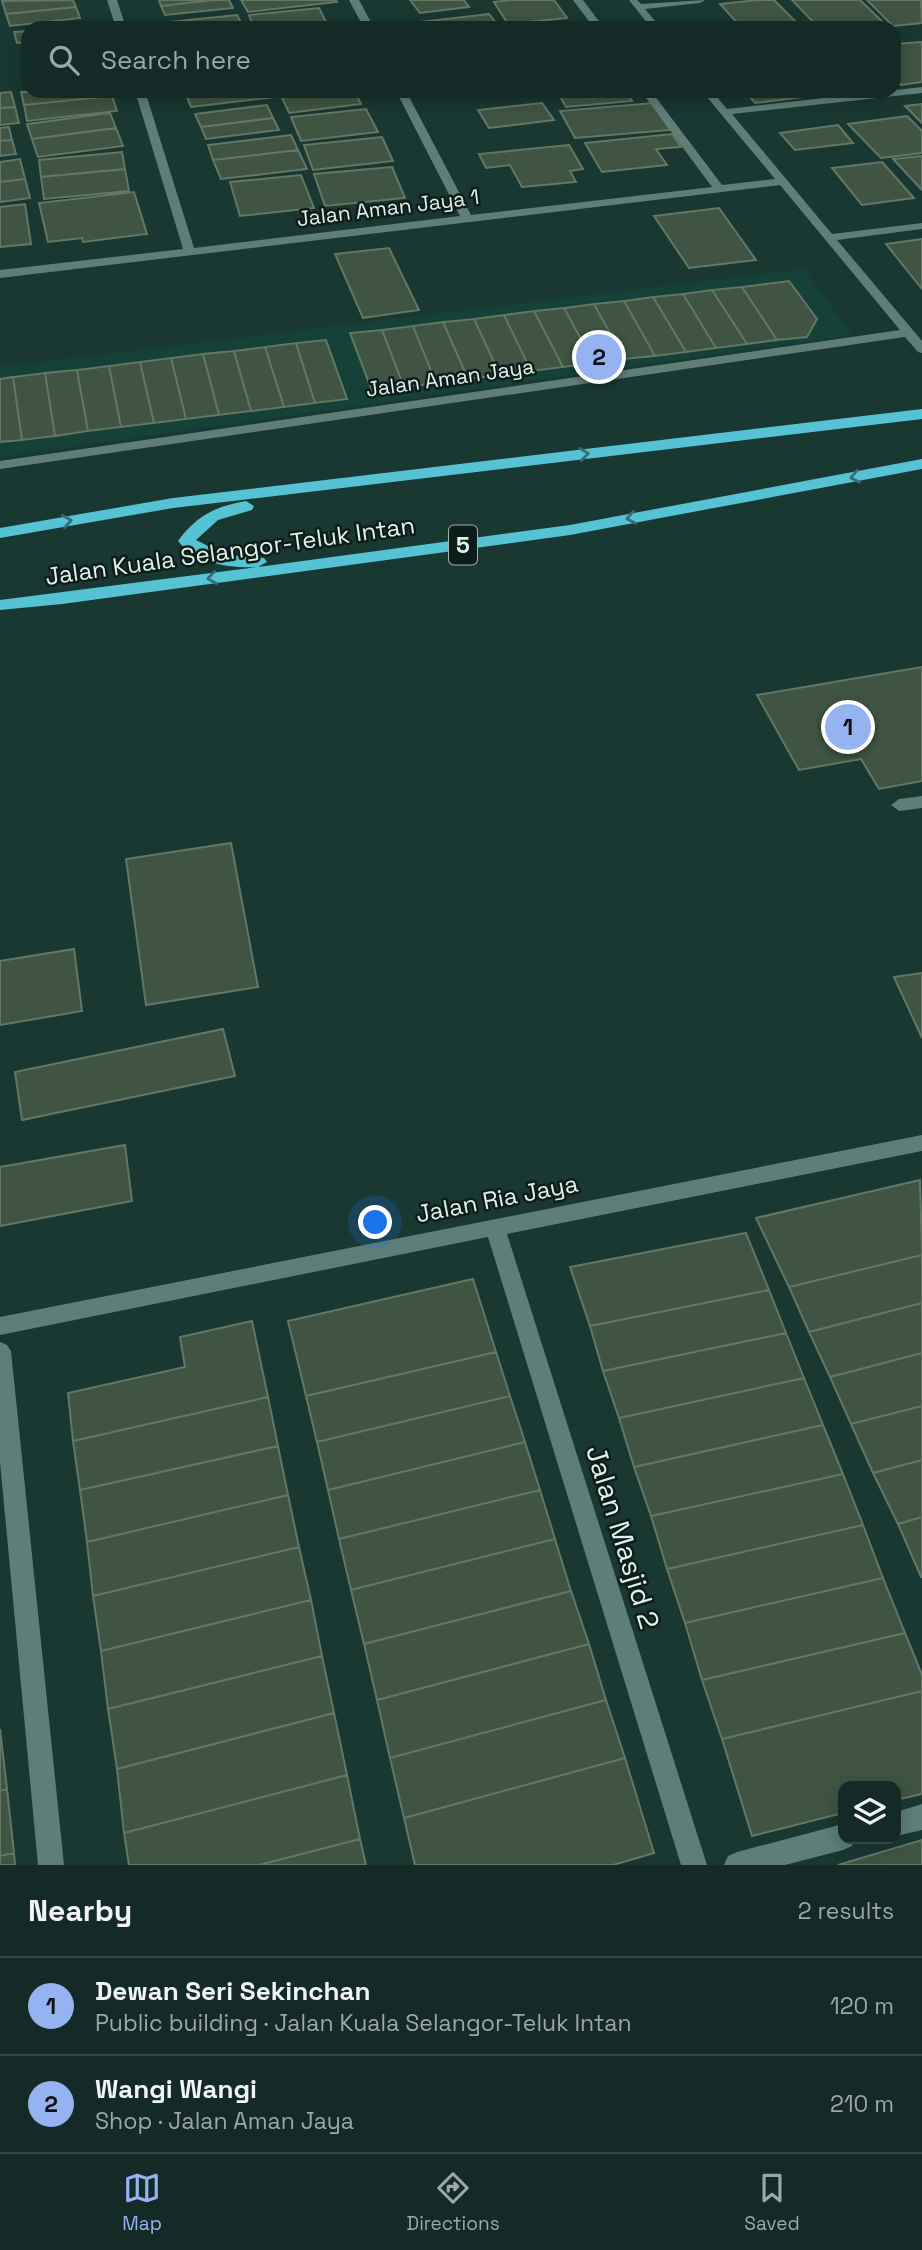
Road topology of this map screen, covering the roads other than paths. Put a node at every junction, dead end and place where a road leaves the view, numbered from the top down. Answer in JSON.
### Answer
{"nodes":[{"id":1,"x":112,"y":0,"type":"edge"},
{"id":2,"x":354,"y":0,"type":"edge"},
{"id":3,"x":578,"y":0,"type":"edge"},
{"id":4,"x":700,"y":0,"type":"edge"},
{"id":5,"x":635,"y":3,"type":"edge"},
{"id":6,"x":119,"y":21,"type":"edge"},
{"id":7,"x":365,"y":21,"type":"edge"},
{"id":8,"x":594,"y":21,"type":"edge"},
{"id":9,"x":650,"y":21,"type":"edge"},
{"id":10,"x":922,"y":90,"type":"edge"},
{"id":11,"x":901,"y":92,"type":"edge"},
{"id":12,"x":142,"y":98,"type":"edge"},
{"id":13,"x":405,"y":98,"type":"edge"},
{"id":14,"x":651,"y":98,"type":"edge"},
{"id":15,"x":713,"y":98,"type":"edge"},
{"id":16,"x":850,"y":98,"type":"edge"},
{"id":17,"x":724,"y":112,"type":"junction"},
{"id":18,"x":780,"y":181,"type":"junction"},
{"id":19,"x":719,"y":189,"type":"junction"},
{"id":20,"x":467,"y":218,"type":"junction"},
{"id":21,"x":922,"y":226,"type":"edge"},
{"id":22,"x":827,"y":238,"type":"junction"},
{"id":23,"x":188,"y":251,"type":"junction"},
{"id":24,"x":0,"y":274,"type":"edge"},
{"id":25,"x":907,"y":333,"type":"junction"},
{"id":26,"x":922,"y":349,"type":"edge"},
{"id":27,"x":922,"y":414,"type":"edge"},
{"id":28,"x":540,"y":459,"type":"junction"},
{"id":29,"x":0,"y":464,"type":"edge"},
{"id":30,"x":922,"y":464,"type":"edge"},
{"id":31,"x":570,"y":530,"type":"junction"},
{"id":32,"x":0,"y":533,"type":"edge"},
{"id":33,"x":0,"y":605,"type":"edge"},
{"id":34,"x":922,"y":802,"type":"edge"},
{"id":35,"x":899,"y":806,"type":"dead end"},
{"id":36,"x":922,"y":1143,"type":"edge"},
{"id":37,"x":495,"y":1226,"type":"junction"},
{"id":38,"x":0,"y":1326,"type":"edge"},
{"id":39,"x":0,"y":1351,"type":"edge"},
{"id":40,"x":922,"y":1817,"type":"edge"},
{"id":41,"x":901,"y":1823,"type":"edge"},
{"id":42,"x":838,"y":1838,"type":"edge"},
{"id":43,"x":51,"y":1865,"type":"edge"},
{"id":44,"x":694,"y":1865,"type":"edge"},
{"id":45,"x":737,"y":1865,"type":"edge"}],
"edges":[{"from":1,"to":6,"type":"street"},
{"from":2,"to":7,"type":"street"},
{"from":3,"to":8,"type":"street"},
{"from":4,"to":5,"type":"street"},
{"from":5,"to":9,"type":"street"},
{"from":10,"to":11,"type":"street"},
{"from":12,"to":23,"type":"street"},
{"from":13,"to":20,"type":"street"},
{"from":14,"to":19,"type":"street"},
{"from":15,"to":17,"type":"street"},
{"from":16,"to":17,"type":"street"},
{"from":17,"to":18,"type":"street"},
{"from":18,"to":19,"type":"street","name":"Jalan Aman Jaya 1"},
{"from":18,"to":22,"type":"street"},
{"from":19,"to":20,"type":"street","name":"Jalan Aman Jaya 1"},
{"from":20,"to":23,"type":"street","name":"Jalan Aman Jaya 1"},
{"from":21,"to":22,"type":"street"},
{"from":22,"to":25,"type":"street"},
{"from":23,"to":24,"type":"street","name":"Jalan Aman Jaya 1"},
{"from":25,"to":26,"type":"street"},
{"from":25,"to":29,"type":"street","name":"Jalan Aman Jaya"},
{"from":28,"to":27,"type":"highway","name":"Jalan Kuala Selangor-Teluk Intan","one_way":true},
{"from":28,"to":31,"type":"highway"},
{"from":32,"to":28,"type":"highway","name":"Jalan Kuala Selangor-Teluk Intan","one_way":true},
{"from":30,"to":31,"type":"highway","name":"Jalan Kuala Selangor-Teluk Intan","number":"5","one_way":true},
{"from":31,"to":33,"type":"highway","name":"Jalan Kuala Selangor-Teluk Intan","number":"5","one_way":true},
{"from":34,"to":35,"type":"street"},
{"from":36,"to":37,"type":"street","name":"Jalan Ria Jaya"},
{"from":37,"to":38,"type":"street","name":"Jalan Ria Jaya"},
{"from":37,"to":44,"type":"street","name":"Jalan Masjid 2"},
{"from":39,"to":43,"type":"street"},
{"from":40,"to":41,"type":"street"},
{"from":42,"to":45,"type":"street"}]}
